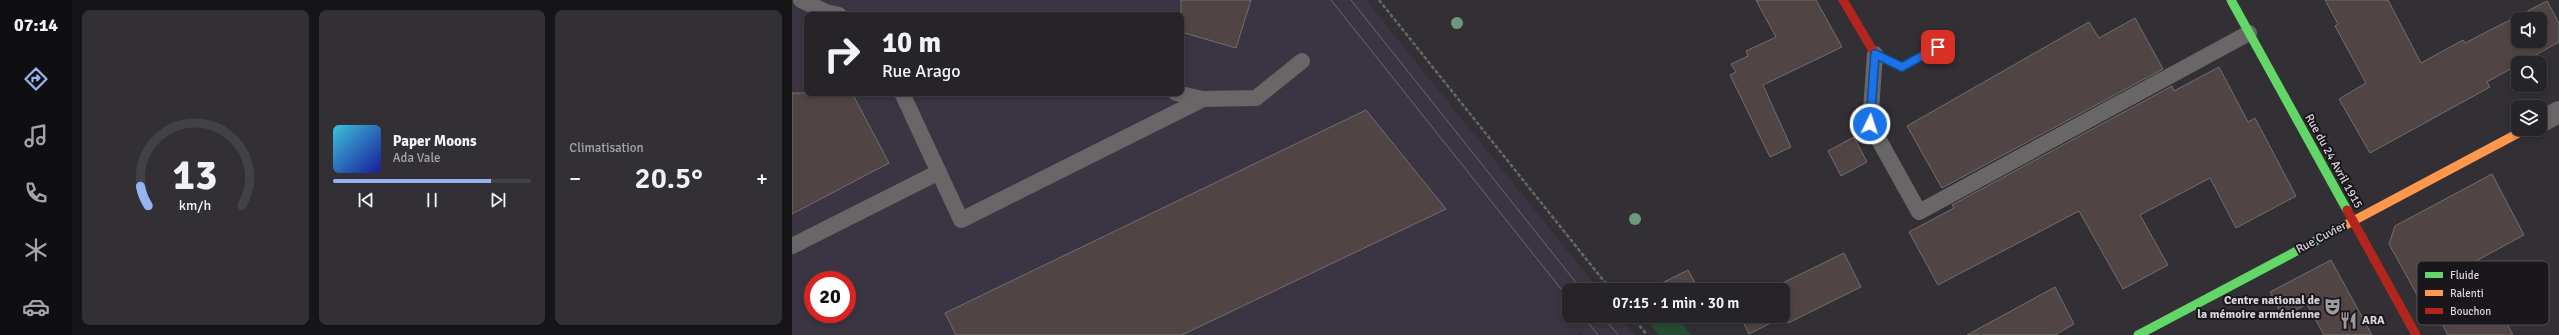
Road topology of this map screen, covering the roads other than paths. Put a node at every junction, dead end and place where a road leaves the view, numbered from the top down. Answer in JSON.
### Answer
{"nodes":[{"id":1,"x":801,"y":0,"type":"edge"},
{"id":2,"x":1843,"y":0,"type":"edge"},
{"id":3,"x":2230,"y":0,"type":"edge"},
{"id":4,"x":826,"y":12,"type":"edge"},
{"id":5,"x":2249,"y":33,"type":"junction"},
{"id":6,"x":1950,"y":41,"type":"dead end"},
{"id":7,"x":1875,"y":54,"type":"junction"},
{"id":8,"x":1302,"y":61,"type":"dead end"},
{"id":9,"x":1184,"y":95,"type":"edge"},
{"id":10,"x":903,"y":96,"type":"edge"},
{"id":11,"x":1203,"y":99,"type":"junction"},
{"id":12,"x":2559,"y":112,"type":"edge"},
{"id":13,"x":2547,"y":118,"type":"edge"},
{"id":14,"x":2513,"y":136,"type":"edge"},
{"id":15,"x":939,"y":172,"type":"junction"},
{"id":16,"x":2354,"y":220,"type":"junction"},
{"id":17,"x":792,"y":246,"type":"edge"},
{"id":18,"x":2138,"y":335,"type":"edge"},
{"id":19,"x":2416,"y":335,"type":"edge"}],
"edges":[{"from":1,"to":4,"type":"lane"},
{"from":2,"to":7,"type":"street"},
{"from":3,"to":5,"type":"street","name":"Rue du 24 Avril 1915"},
{"from":5,"to":7,"type":"lane"},
{"from":5,"to":16,"type":"street","name":"Rue du 24 Avril 1915"},
{"from":6,"to":7,"type":"street"},
{"from":8,"to":11,"type":"lane"},
{"from":9,"to":11,"type":"lane"},
{"from":10,"to":15,"type":"lane"},
{"from":11,"to":15,"type":"lane"},
{"from":12,"to":13,"type":"street"},
{"from":14,"to":16,"type":"street","name":"Rue Cuvier"},
{"from":15,"to":17,"type":"lane"},
{"from":16,"to":18,"type":"street","name":"Rue Cuvier"},
{"from":16,"to":19,"type":"street","name":"Rue du 24 Avril 1915"}]}
